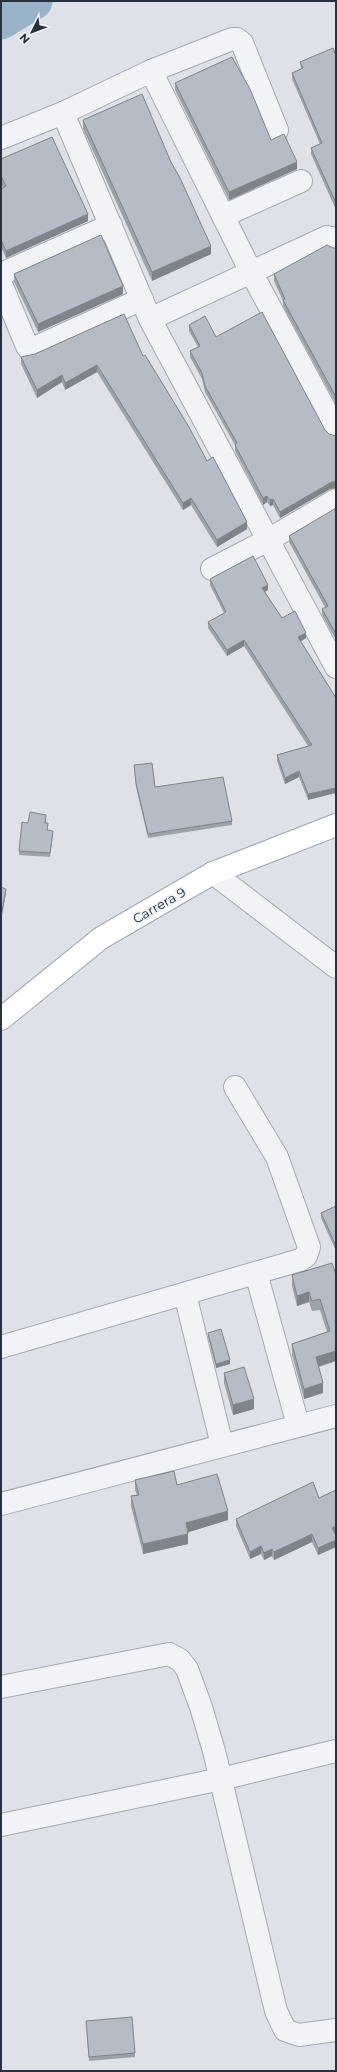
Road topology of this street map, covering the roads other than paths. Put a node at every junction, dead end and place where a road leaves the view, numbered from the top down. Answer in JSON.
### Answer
{"nodes":[{"id":1,"x":151,"y":71,"type":"junction"},
{"id":2,"x":63,"y":113,"type":"junction"},
{"id":3,"x":277,"y":130,"type":"dead end"},
{"id":4,"x":1,"y":138,"type":"edge"},
{"id":5,"x":301,"y":181,"type":"dead end"},
{"id":6,"x":223,"y":216,"type":"junction"},
{"id":7,"x":111,"y":225,"type":"junction"},
{"id":8,"x":336,"y":242,"type":"edge"},
{"id":9,"x":251,"y":272,"type":"junction"},
{"id":10,"x":1,"y":274,"type":"edge"},
{"id":11,"x":1,"y":284,"type":"edge"},
{"id":12,"x":142,"y":299,"type":"junction"},
{"id":13,"x":150,"y":319,"type":"junction"},
{"id":14,"x":336,"y":430,"type":"edge"},
{"id":15,"x":336,"y":500,"type":"edge"},
{"id":16,"x":268,"y":540,"type":"junction"},
{"id":17,"x":212,"y":569,"type":"dead end"},
{"id":18,"x":336,"y":667,"type":"edge"},
{"id":19,"x":336,"y":825,"type":"edge"},
{"id":20,"x":213,"y":873,"type":"junction"},
{"id":21,"x":336,"y":967,"type":"edge"},
{"id":22,"x":1,"y":1019,"type":"edge"},
{"id":23,"x":235,"y":1087,"type":"dead end"},
{"id":24,"x":256,"y":1273,"type":"junction"},
{"id":25,"x":185,"y":1294,"type":"junction"},
{"id":26,"x":1,"y":1347,"type":"edge"},
{"id":27,"x":336,"y":1416,"type":"edge"},
{"id":28,"x":298,"y":1425,"type":"junction"},
{"id":29,"x":222,"y":1445,"type":"junction"},
{"id":30,"x":1,"y":1504,"type":"edge"},
{"id":31,"x":1,"y":1687,"type":"edge"},
{"id":32,"x":336,"y":1751,"type":"edge"},
{"id":33,"x":221,"y":1779,"type":"junction"},
{"id":34,"x":1,"y":1825,"type":"edge"},
{"id":35,"x":336,"y":2030,"type":"edge"}],
"edges":[{"from":1,"to":2,"type":"street"},
{"from":1,"to":3,"type":"street"},
{"from":1,"to":6,"type":"street"},
{"from":2,"to":4,"type":"street"},
{"from":2,"to":7,"type":"street"},
{"from":5,"to":6,"type":"street"},
{"from":6,"to":9,"type":"street"},
{"from":7,"to":10,"type":"street"},
{"from":7,"to":12,"type":"street"},
{"from":8,"to":9,"type":"street"},
{"from":9,"to":13,"type":"street"},
{"from":9,"to":14,"type":"street"},
{"from":11,"to":12,"type":"street"},
{"from":12,"to":13,"type":"street"},
{"from":13,"to":16,"type":"street"},
{"from":15,"to":16,"type":"street"},
{"from":16,"to":17,"type":"street"},
{"from":16,"to":18,"type":"street"},
{"from":19,"to":20,"type":"main road","name":"Carrera 9"},
{"from":20,"to":21,"type":"street"},
{"from":20,"to":22,"type":"main road","name":"Carrera 9"},
{"from":23,"to":24,"type":"street"},
{"from":24,"to":25,"type":"street"},
{"from":24,"to":28,"type":"street"},
{"from":25,"to":26,"type":"street"},
{"from":25,"to":29,"type":"street"},
{"from":27,"to":28,"type":"street"},
{"from":28,"to":29,"type":"street"},
{"from":29,"to":30,"type":"street"},
{"from":31,"to":33,"type":"street"},
{"from":32,"to":33,"type":"street"},
{"from":33,"to":34,"type":"street"},
{"from":33,"to":35,"type":"street"}]}
